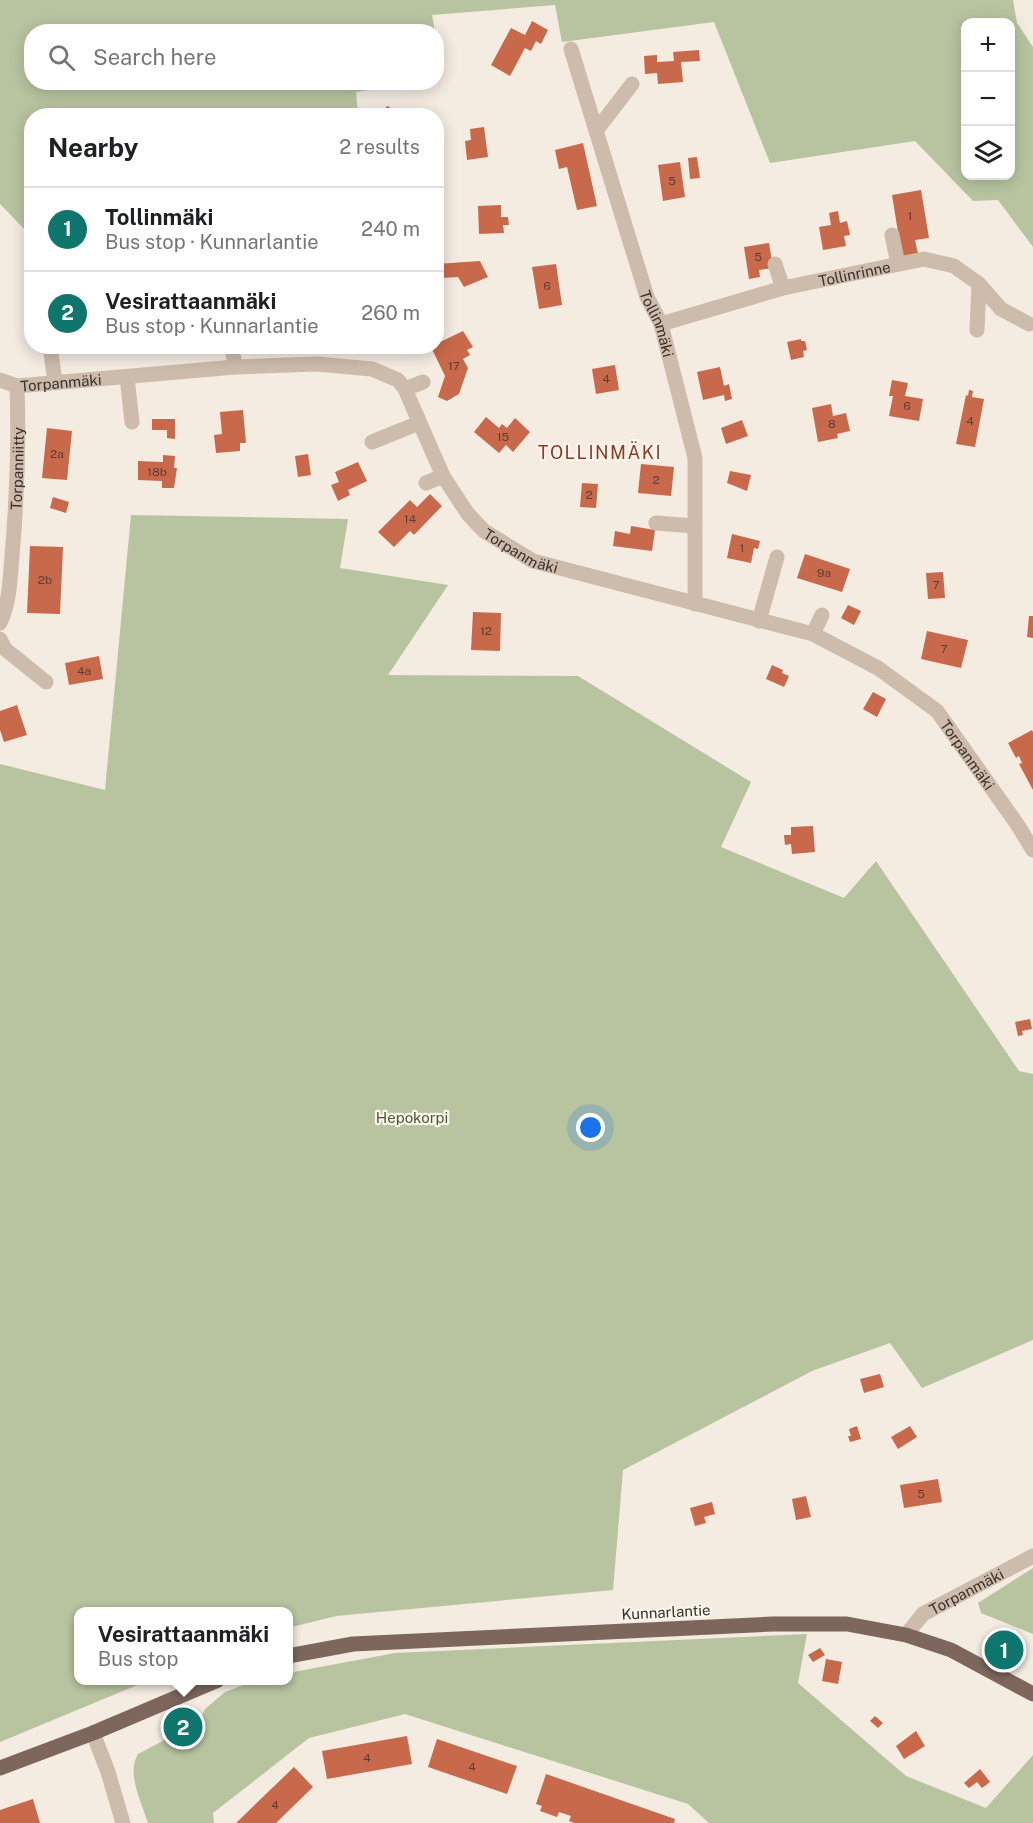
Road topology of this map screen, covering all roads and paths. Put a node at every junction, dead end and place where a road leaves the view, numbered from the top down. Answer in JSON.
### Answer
{"nodes":[{"id":1,"x":571,"y":50,"type":"dead end"},
{"id":2,"x":632,"y":84,"type":"dead end"},
{"id":3,"x":596,"y":131,"type":"junction"},
{"id":4,"x":892,"y":235,"type":"dead end"},
{"id":5,"x":775,"y":264,"type":"dead end"},
{"id":6,"x":898,"y":264,"type":"junction"},
{"id":7,"x":979,"y":284,"type":"junction"},
{"id":8,"x":783,"y":288,"type":"junction"},
{"id":9,"x":661,"y":324,"type":"junction"},
{"id":10,"x":1029,"y":324,"type":"dead end"},
{"id":11,"x":977,"y":330,"type":"dead end"},
{"id":12,"x":51,"y":354,"type":"edge"},
{"id":13,"x":233,"y":354,"type":"edge"},
{"id":14,"x":235,"y":367,"type":"junction"},
{"id":15,"x":127,"y":377,"type":"junction"},
{"id":16,"x":0,"y":380,"type":"edge"},
{"id":17,"x":55,"y":382,"type":"junction"},
{"id":18,"x":423,"y":382,"type":"dead end"},
{"id":19,"x":17,"y":386,"type":"junction"},
{"id":20,"x":405,"y":389,"type":"junction"},
{"id":21,"x":132,"y":422,"type":"dead end"},
{"id":22,"x":419,"y":423,"type":"junction"},
{"id":23,"x":372,"y":442,"type":"dead end"},
{"id":24,"x":443,"y":476,"type":"junction"},
{"id":25,"x":426,"y":483,"type":"dead end"},
{"id":26,"x":656,"y":523,"type":"dead end"},
{"id":27,"x":695,"y":526,"type":"junction"},
{"id":28,"x":777,"y":557,"type":"dead end"},
{"id":29,"x":695,"y":604,"type":"junction"},
{"id":30,"x":822,"y":615,"type":"dead end"},
{"id":31,"x":759,"y":621,"type":"junction"},
{"id":32,"x":0,"y":623,"type":"edge"},
{"id":33,"x":813,"y":634,"type":"junction"},
{"id":34,"x":0,"y":639,"type":"edge"},
{"id":35,"x":46,"y":682,"type":"dead end"},
{"id":36,"x":1033,"y":850,"type":"edge"},
{"id":37,"x":1033,"y":1556,"type":"edge"},
{"id":38,"x":906,"y":1635,"type":"junction"},
{"id":39,"x":293,"y":1655,"type":"edge"},
{"id":40,"x":206,"y":1685,"type":"edge"},
{"id":41,"x":1033,"y":1694,"type":"edge"},
{"id":42,"x":93,"y":1733,"type":"junction"},
{"id":43,"x":0,"y":1768,"type":"edge"},
{"id":44,"x":123,"y":1823,"type":"edge"}],
"edges":[{"from":1,"to":3,"type":"street","name":"Tollinmäki"},
{"from":2,"to":3,"type":"street"},
{"from":3,"to":9,"type":"street","name":"Tollinmäki"},
{"from":4,"to":6,"type":"street"},
{"from":5,"to":8,"type":"street"},
{"from":6,"to":7,"type":"street","name":"Tollinrinne"},
{"from":6,"to":8,"type":"street","name":"Tollinrinne"},
{"from":7,"to":10,"type":"street","name":"Tollinrinne"},
{"from":7,"to":11,"type":"street"},
{"from":8,"to":9,"type":"street","name":"Tollinrinne"},
{"from":9,"to":27,"type":"street","name":"Tollinmäki"},
{"from":12,"to":17,"type":"street"},
{"from":13,"to":14,"type":"street"},
{"from":14,"to":15,"type":"street","name":"Torpanmäki"},
{"from":14,"to":20,"type":"street","name":"Torpanmäki"},
{"from":15,"to":17,"type":"street","name":"Torpanmäki"},
{"from":15,"to":21,"type":"street"},
{"from":16,"to":19,"type":"street","name":"Torpanmäki"},
{"from":17,"to":19,"type":"street","name":"Torpanmäki"},
{"from":18,"to":20,"type":"street"},
{"from":19,"to":32,"type":"street","name":"Torpanniitty"},
{"from":20,"to":22,"type":"street","name":"Torpanmäki"},
{"from":22,"to":23,"type":"street"},
{"from":22,"to":24,"type":"street","name":"Torpanmäki"},
{"from":24,"to":25,"type":"street"},
{"from":24,"to":29,"type":"street","name":"Torpanmäki"},
{"from":26,"to":27,"type":"street"},
{"from":27,"to":29,"type":"street","name":"Tollinmäki"},
{"from":28,"to":31,"type":"street"},
{"from":29,"to":31,"type":"street","name":"Torpanmäki"},
{"from":30,"to":33,"type":"street"},
{"from":31,"to":33,"type":"street","name":"Torpanmäki"},
{"from":33,"to":36,"type":"street","name":"Torpanmäki"},
{"from":34,"to":35,"type":"street"},
{"from":37,"to":38,"type":"street","name":"Torpanmäki"},
{"from":38,"to":39,"type":"main road","name":"Kunnarlantie"},
{"from":38,"to":41,"type":"main road","name":"Kunnarlantie"},
{"from":40,"to":42,"type":"main road"},
{"from":42,"to":43,"type":"main road"},
{"from":42,"to":44,"type":"street"}]}
